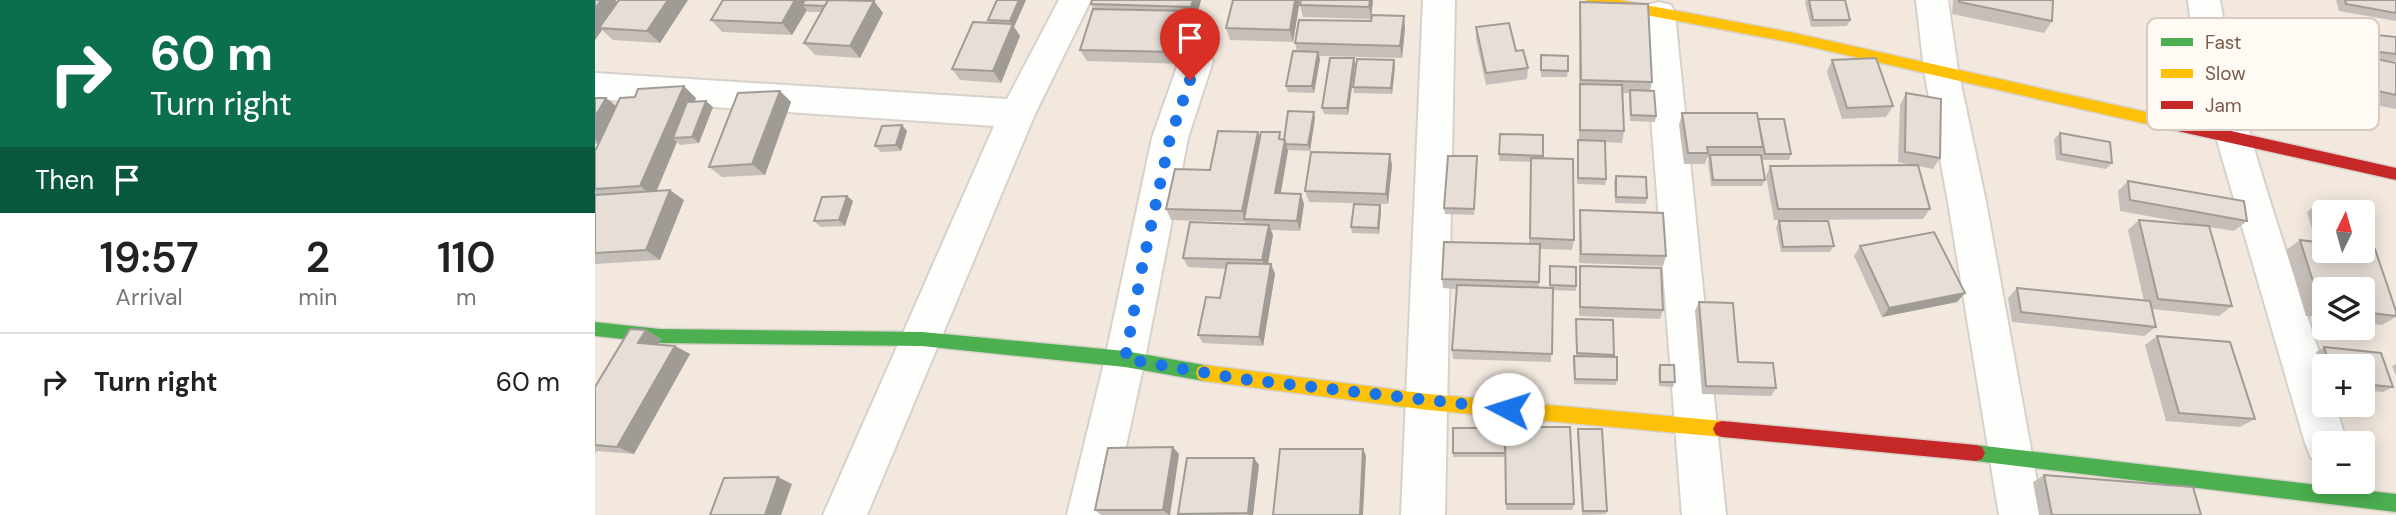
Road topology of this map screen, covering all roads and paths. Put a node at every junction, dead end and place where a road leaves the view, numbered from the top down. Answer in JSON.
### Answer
{"nodes":[{"id":1,"x":1075,"y":0,"type":"edge"},
{"id":2,"x":1439,"y":0,"type":"edge"},
{"id":3,"x":1593,"y":0,"type":"edge"},
{"id":4,"x":1932,"y":0,"type":"edge"},
{"id":5,"x":2204,"y":0,"type":"edge"},
{"id":6,"x":1613,"y":2,"type":"edge"},
{"id":7,"x":1659,"y":14,"type":"junction"},
{"id":8,"x":2207,"y":18,"type":"edge"},
{"id":9,"x":1196,"y":61,"type":"dead end"},
{"id":10,"x":1941,"y":70,"type":"junction"},
{"id":11,"x":595,"y":86,"type":"edge"},
{"id":12,"x":1017,"y":114,"type":"junction"},
{"id":13,"x":2147,"y":117,"type":"edge"},
{"id":14,"x":2203,"y":130,"type":"edge"},
{"id":15,"x":2232,"y":130,"type":"edge"},
{"id":16,"x":2234,"y":137,"type":"junction"},
{"id":17,"x":2396,"y":174,"type":"edge"},
{"id":18,"x":595,"y":329,"type":"edge"},
{"id":19,"x":922,"y":339,"type":"junction"},
{"id":20,"x":1125,"y":359,"type":"junction"},
{"id":21,"x":1428,"y":402,"type":"junction"},
{"id":22,"x":1696,"y":426,"type":"junction"},
{"id":23,"x":2322,"y":431,"type":"edge"},
{"id":24,"x":2011,"y":456,"type":"junction"},
{"id":25,"x":2343,"y":498,"type":"edge"},
{"id":26,"x":2396,"y":503,"type":"edge"},
{"id":27,"x":845,"y":515,"type":"edge"},
{"id":28,"x":1089,"y":515,"type":"edge"},
{"id":29,"x":1423,"y":515,"type":"edge"},
{"id":30,"x":1704,"y":515,"type":"edge"},
{"id":31,"x":2021,"y":515,"type":"edge"}],
"edges":[{"from":1,"to":12,"type":"street"},
{"from":2,"to":21,"type":"street"},
{"from":3,"to":6,"type":"street"},
{"from":4,"to":10,"type":"street"},
{"from":5,"to":8,"type":"street"},
{"from":6,"to":7,"type":"street"},
{"from":7,"to":10,"type":"street"},
{"from":7,"to":22,"type":"street"},
{"from":9,"to":20,"type":"street"},
{"from":10,"to":13,"type":"street"},
{"from":10,"to":24,"type":"street"},
{"from":11,"to":12,"type":"street"},
{"from":12,"to":19,"type":"street"},
{"from":14,"to":16,"type":"street"},
{"from":15,"to":16,"type":"street"},
{"from":16,"to":17,"type":"street"},
{"from":16,"to":23,"type":"street"},
{"from":18,"to":19,"type":"street"},
{"from":19,"to":20,"type":"street"},
{"from":19,"to":27,"type":"street"},
{"from":20,"to":21,"type":"street"},
{"from":20,"to":28,"type":"street"},
{"from":21,"to":22,"type":"street"},
{"from":21,"to":29,"type":"street"},
{"from":22,"to":24,"type":"street"},
{"from":22,"to":30,"type":"street"},
{"from":24,"to":25,"type":"street"},
{"from":24,"to":31,"type":"street"},
{"from":25,"to":26,"type":"street"}]}
